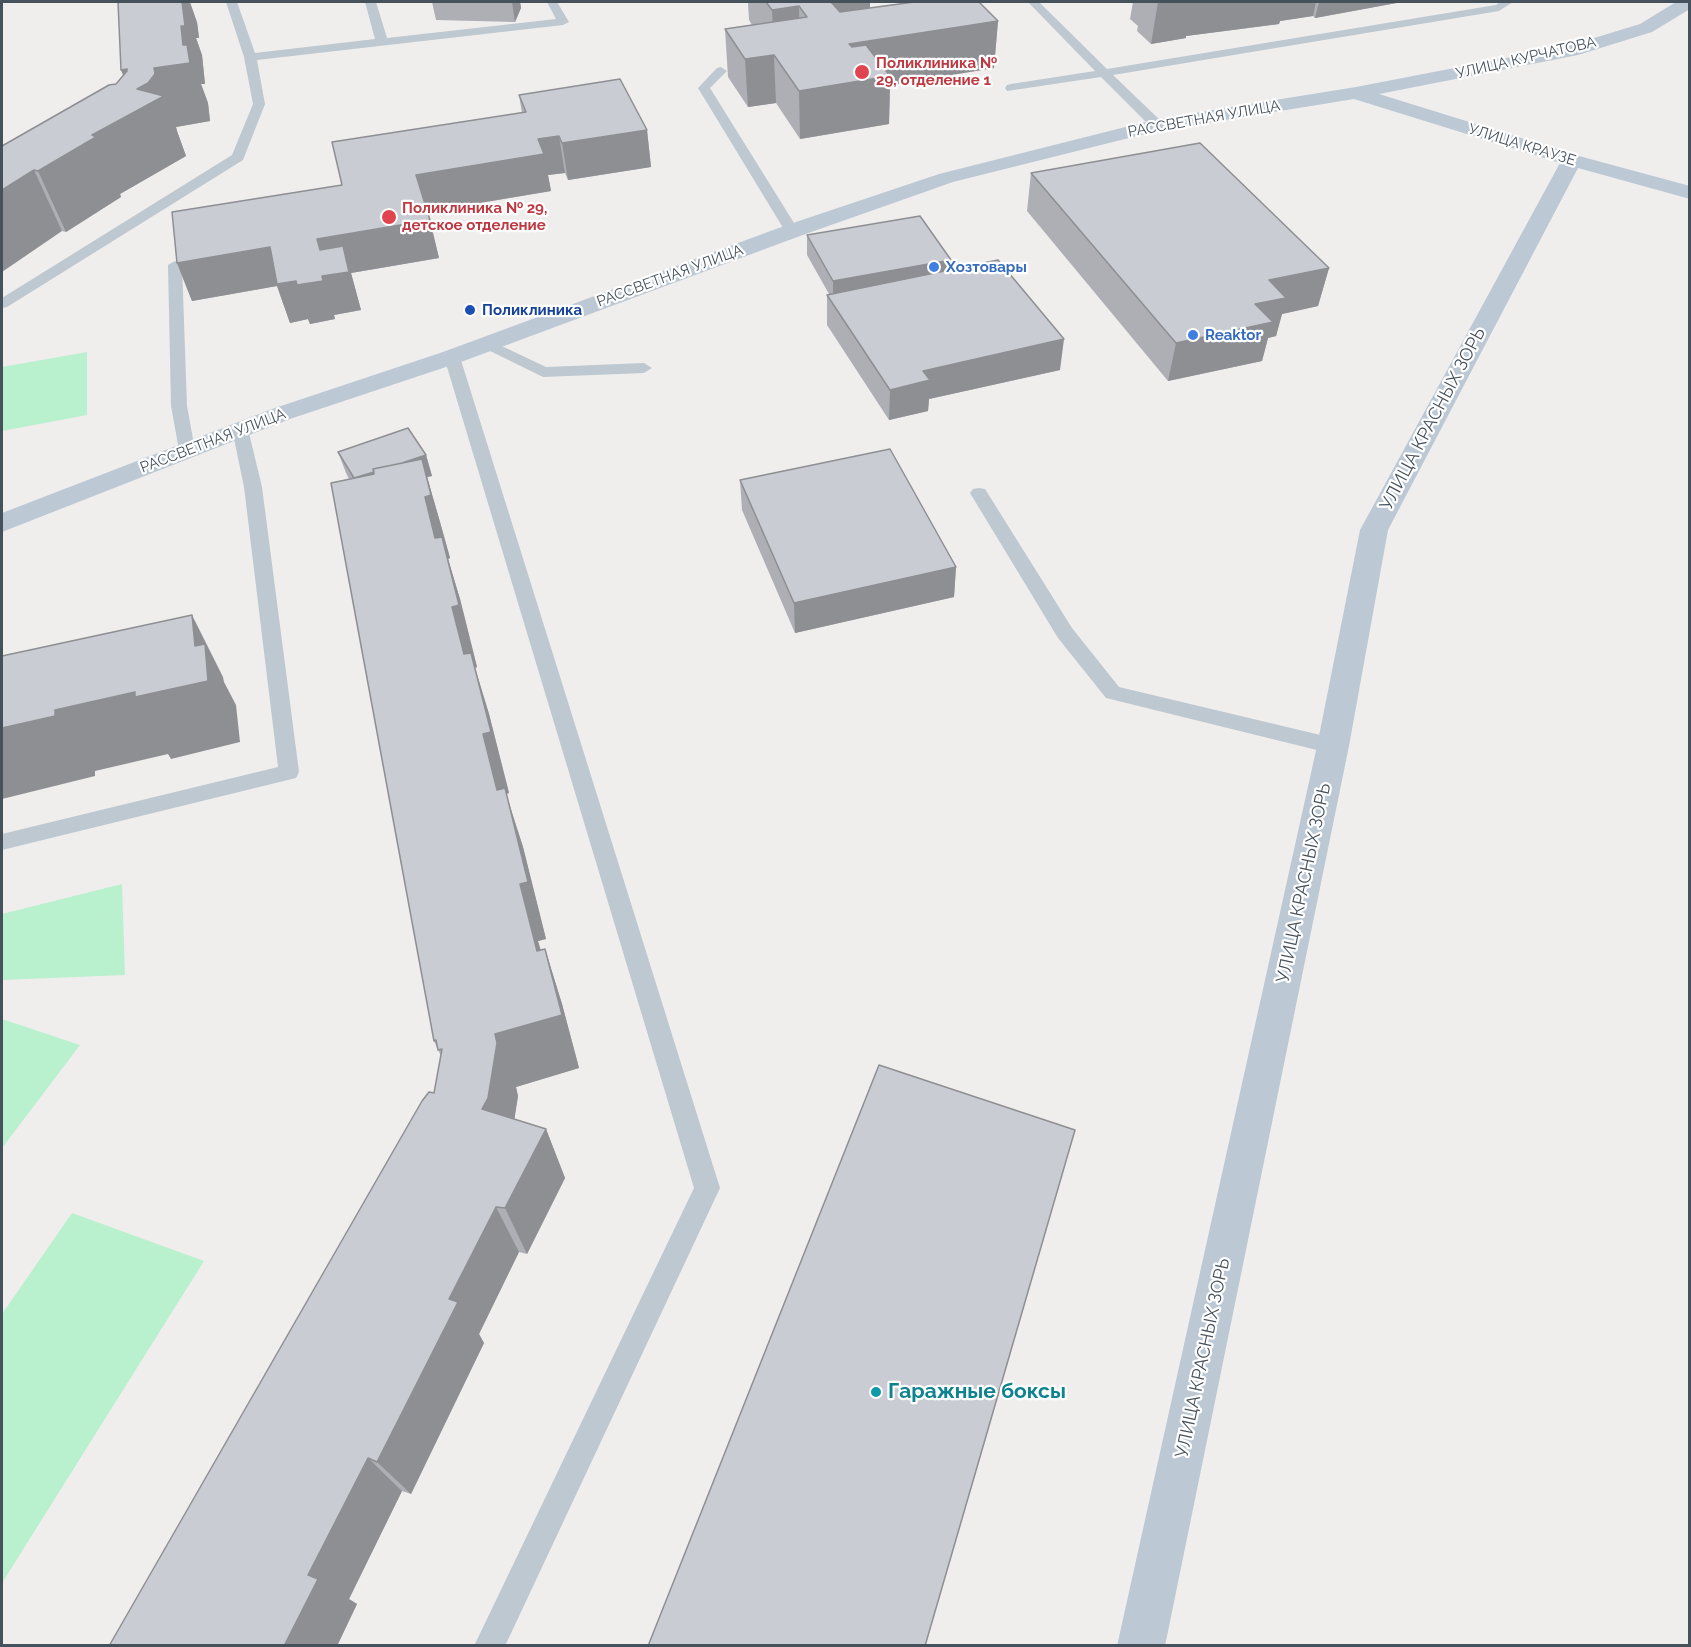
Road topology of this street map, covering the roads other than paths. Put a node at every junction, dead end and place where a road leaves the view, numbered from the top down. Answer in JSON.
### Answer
{"nodes":[{"id":1,"x":231,"y":2,"type":"edge"},
{"id":2,"x":370,"y":2,"type":"edge"},
{"id":3,"x":552,"y":2,"type":"edge"},
{"id":4,"x":1033,"y":2,"type":"edge"},
{"id":5,"x":1449,"y":2,"type":"edge"},
{"id":6,"x":1507,"y":2,"type":"edge"},
{"id":7,"x":1688,"y":2,"type":"edge"},
{"id":8,"x":1466,"y":14,"type":"junction"},
{"id":9,"x":382,"y":42,"type":"junction"},
{"id":10,"x":250,"y":57,"type":"junction"},
{"id":11,"x":721,"y":71,"type":"dead end"},
{"id":12,"x":1104,"y":73,"type":"junction"},
{"id":13,"x":1011,"y":88,"type":"dead end"},
{"id":14,"x":1356,"y":93,"type":"junction"},
{"id":15,"x":1157,"y":125,"type":"junction"},
{"id":16,"x":1572,"y":160,"type":"junction"},
{"id":17,"x":1689,"y":193,"type":"edge"},
{"id":18,"x":792,"y":231,"type":"junction"},
{"id":19,"x":175,"y":265,"type":"edge"},
{"id":20,"x":2,"y":304,"type":"edge"},
{"id":21,"x":487,"y":344,"type":"junction"},
{"id":22,"x":452,"y":357,"type":"junction"},
{"id":23,"x":644,"y":368,"type":"dead end"},
{"id":24,"x":240,"y":429,"type":"junction"},
{"id":25,"x":187,"y":450,"type":"junction"},
{"id":26,"x":979,"y":493,"type":"dead end"},
{"id":27,"x":2,"y":523,"type":"edge"},
{"id":28,"x":1333,"y":746,"type":"junction"},
{"id":29,"x":2,"y":842,"type":"edge"},
{"id":30,"x":489,"y":1646,"type":"edge"},
{"id":31,"x":1141,"y":1646,"type":"edge"}],
"edges":[{"from":1,"to":10,"type":"lane"},
{"from":2,"to":9,"type":"lane"},
{"from":3,"to":9,"type":"lane"},
{"from":4,"to":12,"type":"lane"},
{"from":5,"to":8,"type":"lane"},
{"from":6,"to":8,"type":"lane"},
{"from":7,"to":14,"type":"main road","name":"УЛИЦА КУРЧАТОВА"},
{"from":8,"to":12,"type":"lane"},
{"from":9,"to":10,"type":"lane"},
{"from":10,"to":20,"type":"lane"},
{"from":11,"to":18,"type":"lane"},
{"from":12,"to":13,"type":"lane"},
{"from":12,"to":15,"type":"lane"},
{"from":14,"to":15,"type":"main road","name":"РАССВЕТНАЯ УЛИЦА"},
{"from":14,"to":16,"type":"main road","name":"УЛИЦА КРАУЗЕ"},
{"from":15,"to":18,"type":"main road","name":"РАССВЕТНАЯ УЛИЦА"},
{"from":16,"to":17,"type":"main road","name":"УЛИЦА КРАУЗЕ"},
{"from":16,"to":28,"type":"main road","name":"УЛИЦА КРАСНЫХ ЗОРЬ"},
{"from":18,"to":21,"type":"main road","name":"РАССВЕТНАЯ УЛИЦА"},
{"from":19,"to":25,"type":"lane"},
{"from":21,"to":22,"type":"main road","name":"РАССВЕТНАЯ УЛИЦА"},
{"from":21,"to":23,"type":"lane"},
{"from":22,"to":24,"type":"main road","name":"РАССВЕТНАЯ УЛИЦА"},
{"from":22,"to":30,"type":"lane"},
{"from":24,"to":25,"type":"main road","name":"РАССВЕТНАЯ УЛИЦА"},
{"from":24,"to":29,"type":"lane"},
{"from":25,"to":27,"type":"main road","name":"РАССВЕТНАЯ УЛИЦА"},
{"from":26,"to":28,"type":"lane"},
{"from":28,"to":31,"type":"main road","name":"УЛИЦА КРАСНЫХ ЗОРЬ"}]}
